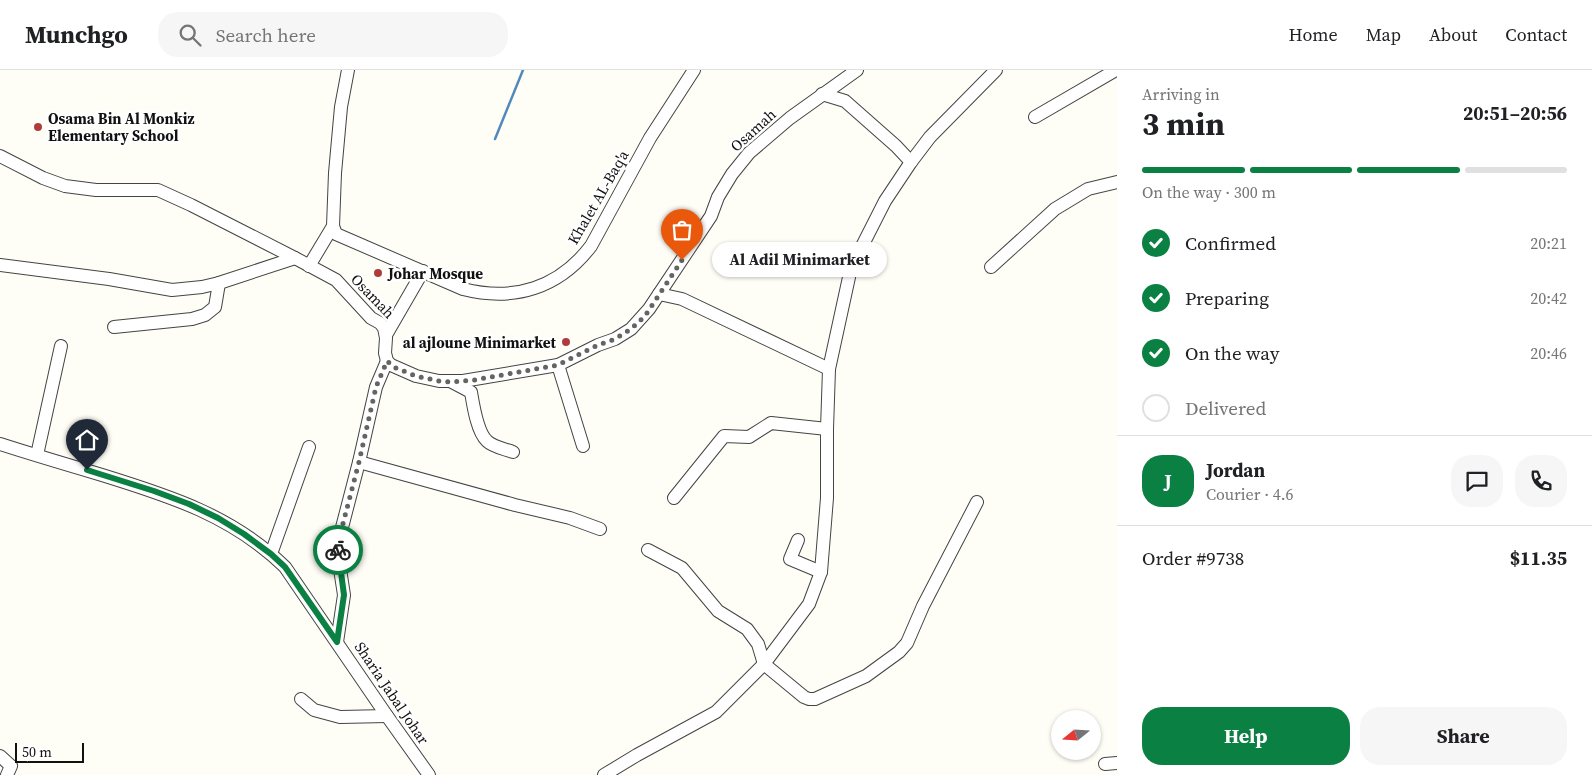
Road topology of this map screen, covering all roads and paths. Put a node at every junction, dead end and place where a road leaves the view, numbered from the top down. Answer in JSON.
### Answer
{"nodes":[{"id":1,"x":348,"y":70,"type":"edge"},
{"id":2,"x":694,"y":70,"type":"edge"},
{"id":3,"x":857,"y":70,"type":"edge"},
{"id":4,"x":996,"y":70,"type":"edge"},
{"id":5,"x":1116,"y":70,"type":"edge"},
{"id":6,"x":822,"y":94,"type":"junction"},
{"id":7,"x":1035,"y":117,"type":"dead end"},
{"id":8,"x":0,"y":156,"type":"edge"},
{"id":9,"x":911,"y":162,"type":"junction"},
{"id":10,"x":1117,"y":182,"type":"edge"},
{"id":11,"x":333,"y":226,"type":"junction"},
{"id":12,"x":295,"y":258,"type":"junction"},
{"id":13,"x":0,"y":265,"type":"edge"},
{"id":14,"x":309,"y":266,"type":"junction"},
{"id":15,"x":991,"y":267,"type":"dead end"},
{"id":16,"x":423,"y":271,"type":"junction"},
{"id":17,"x":219,"y":283,"type":"junction"},
{"id":18,"x":659,"y":294,"type":"junction"},
{"id":19,"x":114,"y":327,"type":"dead end"},
{"id":20,"x":386,"y":335,"type":"junction"},
{"id":21,"x":61,"y":346,"type":"dead end"},
{"id":22,"x":387,"y":361,"type":"junction"},
{"id":23,"x":558,"y":365,"type":"junction"},
{"id":24,"x":829,"y":369,"type":"junction"},
{"id":25,"x":452,"y":382,"type":"junction"},
{"id":26,"x":826,"y":429,"type":"junction"},
{"id":27,"x":0,"y":444,"type":"edge"},
{"id":28,"x":583,"y":446,"type":"dead end"},
{"id":29,"x":309,"y":447,"type":"dead end"},
{"id":30,"x":513,"y":452,"type":"dead end"},
{"id":31,"x":37,"y":456,"type":"junction"},
{"id":32,"x":359,"y":462,"type":"junction"},
{"id":33,"x":674,"y":498,"type":"dead end"},
{"id":34,"x":977,"y":502,"type":"dead end"},
{"id":35,"x":600,"y":529,"type":"dead end"},
{"id":36,"x":798,"y":540,"type":"dead end"},
{"id":37,"x":648,"y":550,"type":"dead end"},
{"id":38,"x":271,"y":554,"type":"junction"},
{"id":39,"x":821,"y":572,"type":"junction"},
{"id":40,"x":337,"y":642,"type":"junction"},
{"id":41,"x":764,"y":664,"type":"junction"},
{"id":42,"x":301,"y":699,"type":"dead end"},
{"id":43,"x":387,"y":716,"type":"junction"},
{"id":44,"x":0,"y":756,"type":"edge"},
{"id":45,"x":7,"y":775,"type":"edge"},
{"id":46,"x":429,"y":775,"type":"edge"},
{"id":47,"x":604,"y":775,"type":"edge"}],
"edges":[{"from":1,"to":11,"type":"street"},
{"from":2,"to":16,"type":"street","name":"Khalet AL-Baq'a"},
{"from":3,"to":6,"type":"street","name":"Osamah"},
{"from":4,"to":9,"type":"street"},
{"from":5,"to":7,"type":"street"},
{"from":6,"to":9,"type":"street"},
{"from":6,"to":18,"type":"street","name":"Osamah"},
{"from":8,"to":12,"type":"street","name":"Osamah"},
{"from":9,"to":24,"type":"street"},
{"from":10,"to":15,"type":"street"},
{"from":11,"to":14,"type":"street"},
{"from":11,"to":16,"type":"street","name":"Khalet AL-Baq'a"},
{"from":12,"to":14,"type":"street","name":"Osamah"},
{"from":12,"to":17,"type":"street"},
{"from":13,"to":17,"type":"street"},
{"from":14,"to":20,"type":"street","name":"Osamah"},
{"from":16,"to":20,"type":"street"},
{"from":17,"to":19,"type":"street"},
{"from":18,"to":23,"type":"street","name":"Osamah"},
{"from":18,"to":24,"type":"street"},
{"from":20,"to":22,"type":"street","name":"Osamah"},
{"from":21,"to":31,"type":"street"},
{"from":22,"to":25,"type":"street","name":"Osamah"},
{"from":22,"to":32,"type":"street"},
{"from":23,"to":25,"type":"street","name":"Osamah"},
{"from":23,"to":28,"type":"street"},
{"from":24,"to":26,"type":"street"},
{"from":25,"to":30,"type":"street"},
{"from":26,"to":33,"type":"street"},
{"from":26,"to":39,"type":"street"},
{"from":27,"to":31,"type":"street","name":"Sharia Jabal Johar"},
{"from":29,"to":38,"type":"street"},
{"from":31,"to":38,"type":"street","name":"Sharia Jabal Johar"},
{"from":32,"to":35,"type":"street"},
{"from":32,"to":40,"type":"street"},
{"from":34,"to":41,"type":"street"},
{"from":36,"to":39,"type":"street"},
{"from":37,"to":41,"type":"street"},
{"from":38,"to":40,"type":"street","name":"Sharia Jabal Johar"},
{"from":39,"to":41,"type":"street"},
{"from":40,"to":43,"type":"street","name":"Sharia Jabal Johar"},
{"from":41,"to":47,"type":"street"},
{"from":42,"to":43,"type":"street"},
{"from":43,"to":46,"type":"street","name":"Sharia Jabal Johar"},
{"from":44,"to":45,"type":"street"}]}
